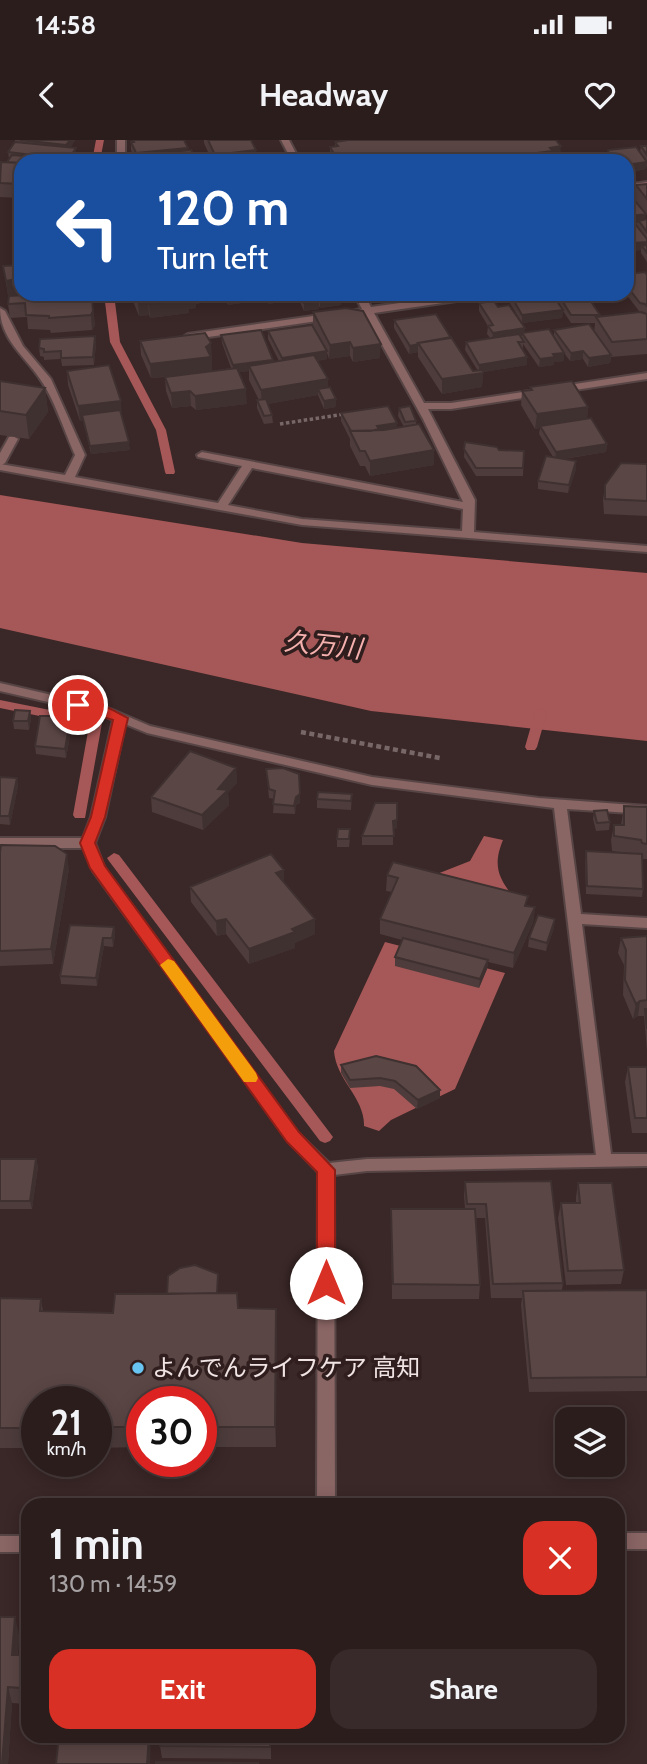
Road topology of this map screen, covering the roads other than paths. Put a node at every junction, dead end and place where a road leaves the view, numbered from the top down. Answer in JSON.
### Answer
{"nodes":[{"id":1,"x":363,"y":301,"type":"edge"},
{"id":2,"x":436,"y":301,"type":"edge"},
{"id":3,"x":0,"y":311,"type":"edge"},
{"id":4,"x":368,"y":311,"type":"junction"},
{"id":5,"x":179,"y":338,"type":"edge"},
{"id":6,"x":647,"y":376,"type":"edge"},
{"id":7,"x":421,"y":406,"type":"junction"},
{"id":8,"x":13,"y":439,"type":"edge"},
{"id":9,"x":202,"y":455,"type":"dead end"},
{"id":10,"x":249,"y":464,"type":"junction"},
{"id":11,"x":0,"y":465,"type":"edge"},
{"id":12,"x":68,"y":480,"type":"junction"},
{"id":13,"x":221,"y":507,"type":"junction"},
{"id":14,"x":470,"y":507,"type":"junction"},
{"id":15,"x":468,"y":536,"type":"junction"},
{"id":16,"x":647,"y":549,"type":"edge"},
{"id":17,"x":0,"y":687,"type":"edge"},
{"id":18,"x":120,"y":718,"type":"junction"},
{"id":19,"x":561,"y":804,"type":"junction"},
{"id":20,"x":647,"y":810,"type":"edge"},
{"id":21,"x":0,"y":843,"type":"edge"},
{"id":22,"x":88,"y":843,"type":"junction"},
{"id":23,"x":575,"y":919,"type":"junction"},
{"id":24,"x":647,"y":923,"type":"edge"},
{"id":25,"x":604,"y":1160,"type":"junction"},
{"id":26,"x":647,"y":1160,"type":"edge"},
{"id":27,"x":326,"y":1170,"type":"junction"},
{"id":28,"x":326,"y":1498,"type":"edge"},
{"id":29,"x":625,"y":1541,"type":"edge"},
{"id":30,"x":647,"y":1541,"type":"edge"},
{"id":31,"x":0,"y":1544,"type":"edge"},
{"id":32,"x":21,"y":1544,"type":"edge"}],
"edges":[{"from":1,"to":4,"type":"street"},
{"from":2,"to":4,"type":"street"},
{"from":3,"to":12,"type":"street"},
{"from":4,"to":5,"type":"street"},
{"from":4,"to":7,"type":"street"},
{"from":6,"to":7,"type":"street"},
{"from":7,"to":14,"type":"street"},
{"from":8,"to":11,"type":"street"},
{"from":9,"to":10,"type":"street"},
{"from":10,"to":13,"type":"street"},
{"from":10,"to":14,"type":"street"},
{"from":11,"to":12,"type":"street"},
{"from":12,"to":13,"type":"street"},
{"from":13,"to":15,"type":"street"},
{"from":14,"to":15,"type":"street"},
{"from":15,"to":16,"type":"street"},
{"from":17,"to":18,"type":"street"},
{"from":18,"to":19,"type":"street"},
{"from":18,"to":22,"type":"street"},
{"from":19,"to":20,"type":"street"},
{"from":19,"to":23,"type":"street"},
{"from":21,"to":22,"type":"street"},
{"from":22,"to":27,"type":"street"},
{"from":23,"to":24,"type":"street"},
{"from":23,"to":25,"type":"street"},
{"from":25,"to":26,"type":"street"},
{"from":25,"to":27,"type":"street"},
{"from":27,"to":28,"type":"street"},
{"from":29,"to":30,"type":"street"},
{"from":31,"to":32,"type":"street"}]}
